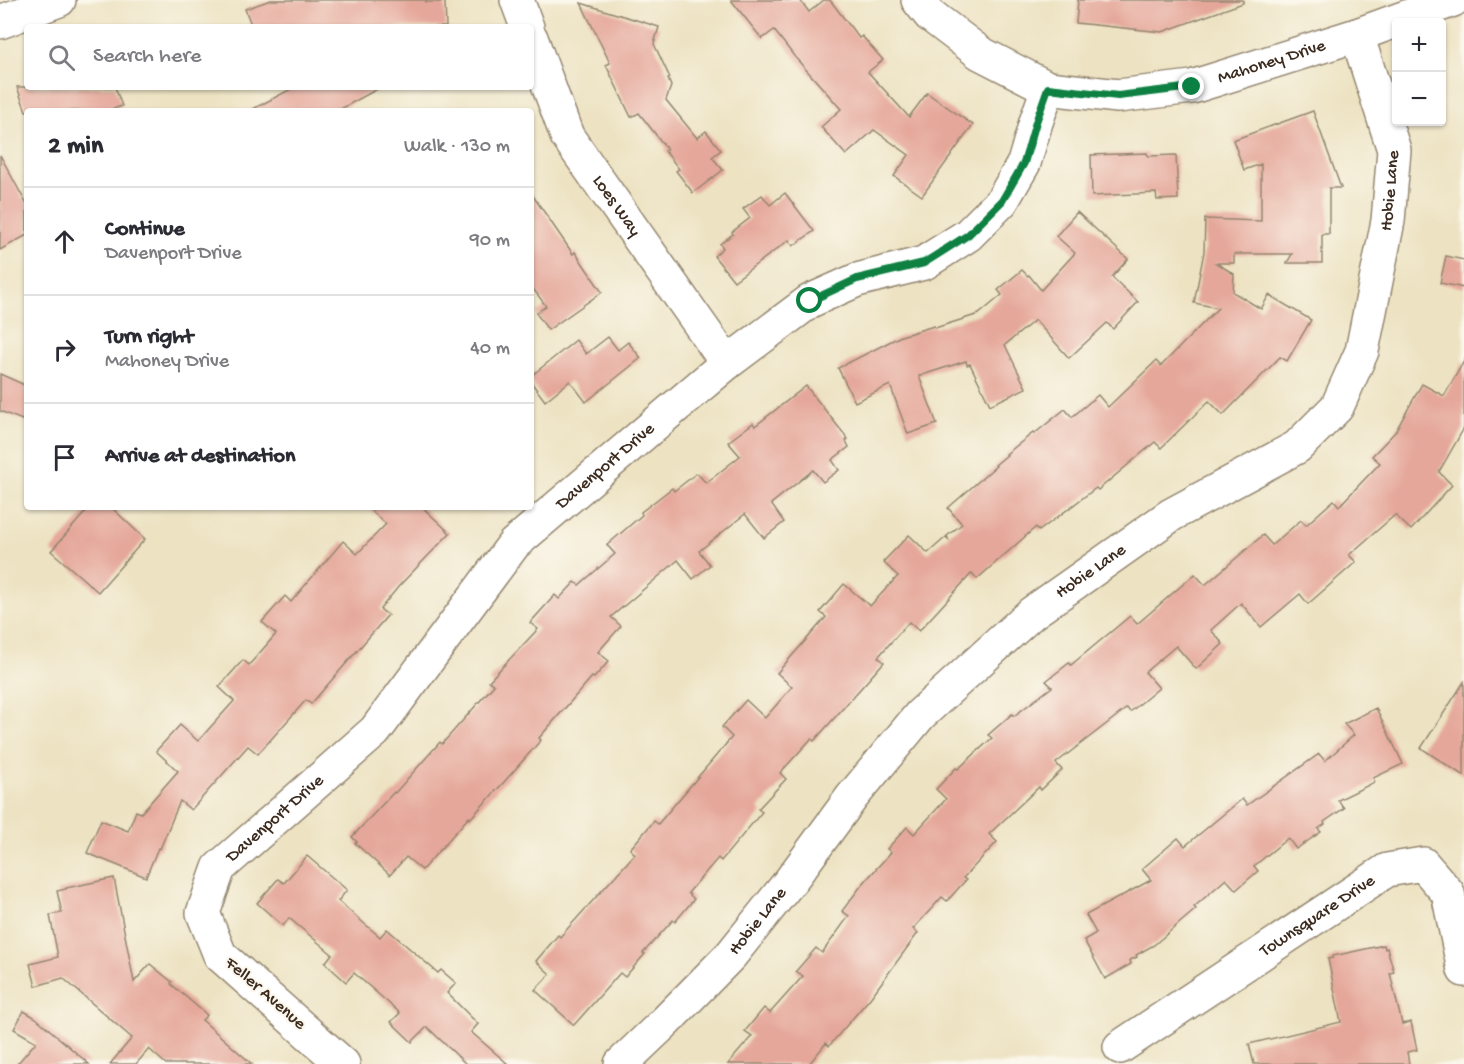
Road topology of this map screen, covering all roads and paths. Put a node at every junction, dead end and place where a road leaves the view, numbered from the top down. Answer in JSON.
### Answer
{"nodes":[{"id":1,"x":58,"y":0,"type":"edge"},
{"id":2,"x":517,"y":0,"type":"edge"},
{"id":3,"x":918,"y":0,"type":"edge"},
{"id":4,"x":1453,"y":0,"type":"edge"},
{"id":5,"x":0,"y":22,"type":"edge"},
{"id":6,"x":526,"y":24,"type":"edge"},
{"id":7,"x":1357,"y":35,"type":"junction"},
{"id":8,"x":534,"y":46,"type":"edge"},
{"id":9,"x":1048,"y":88,"type":"junction"},
{"id":10,"x":727,"y":363,"type":"junction"},
{"id":11,"x":203,"y":913,"type":"joint"},
{"id":12,"x":1464,"y":970,"type":"edge"},
{"id":13,"x":1120,"y":1047,"type":"dead end"},
{"id":14,"x":344,"y":1064,"type":"edge"},
{"id":15,"x":621,"y":1064,"type":"edge"}],
"edges":[{"from":1,"to":5,"type":"street"},
{"from":2,"to":6,"type":"street"},
{"from":3,"to":9,"type":"street"},
{"from":4,"to":7,"type":"street","name":"Mahoney Drive"},
{"from":7,"to":9,"type":"street","name":"Mahoney Drive"},
{"from":7,"to":15,"type":"street","name":"Hobie Lane"},
{"from":8,"to":10,"type":"street","name":"Loes Way"},
{"from":9,"to":10,"type":"street","name":"Davenport Drive"},
{"from":10,"to":11,"type":"street","name":"Davenport Drive"},
{"from":11,"to":14,"type":"street","name":"Feller Avenue"},
{"from":12,"to":13,"type":"street","name":"Townsquare Drive"}]}
